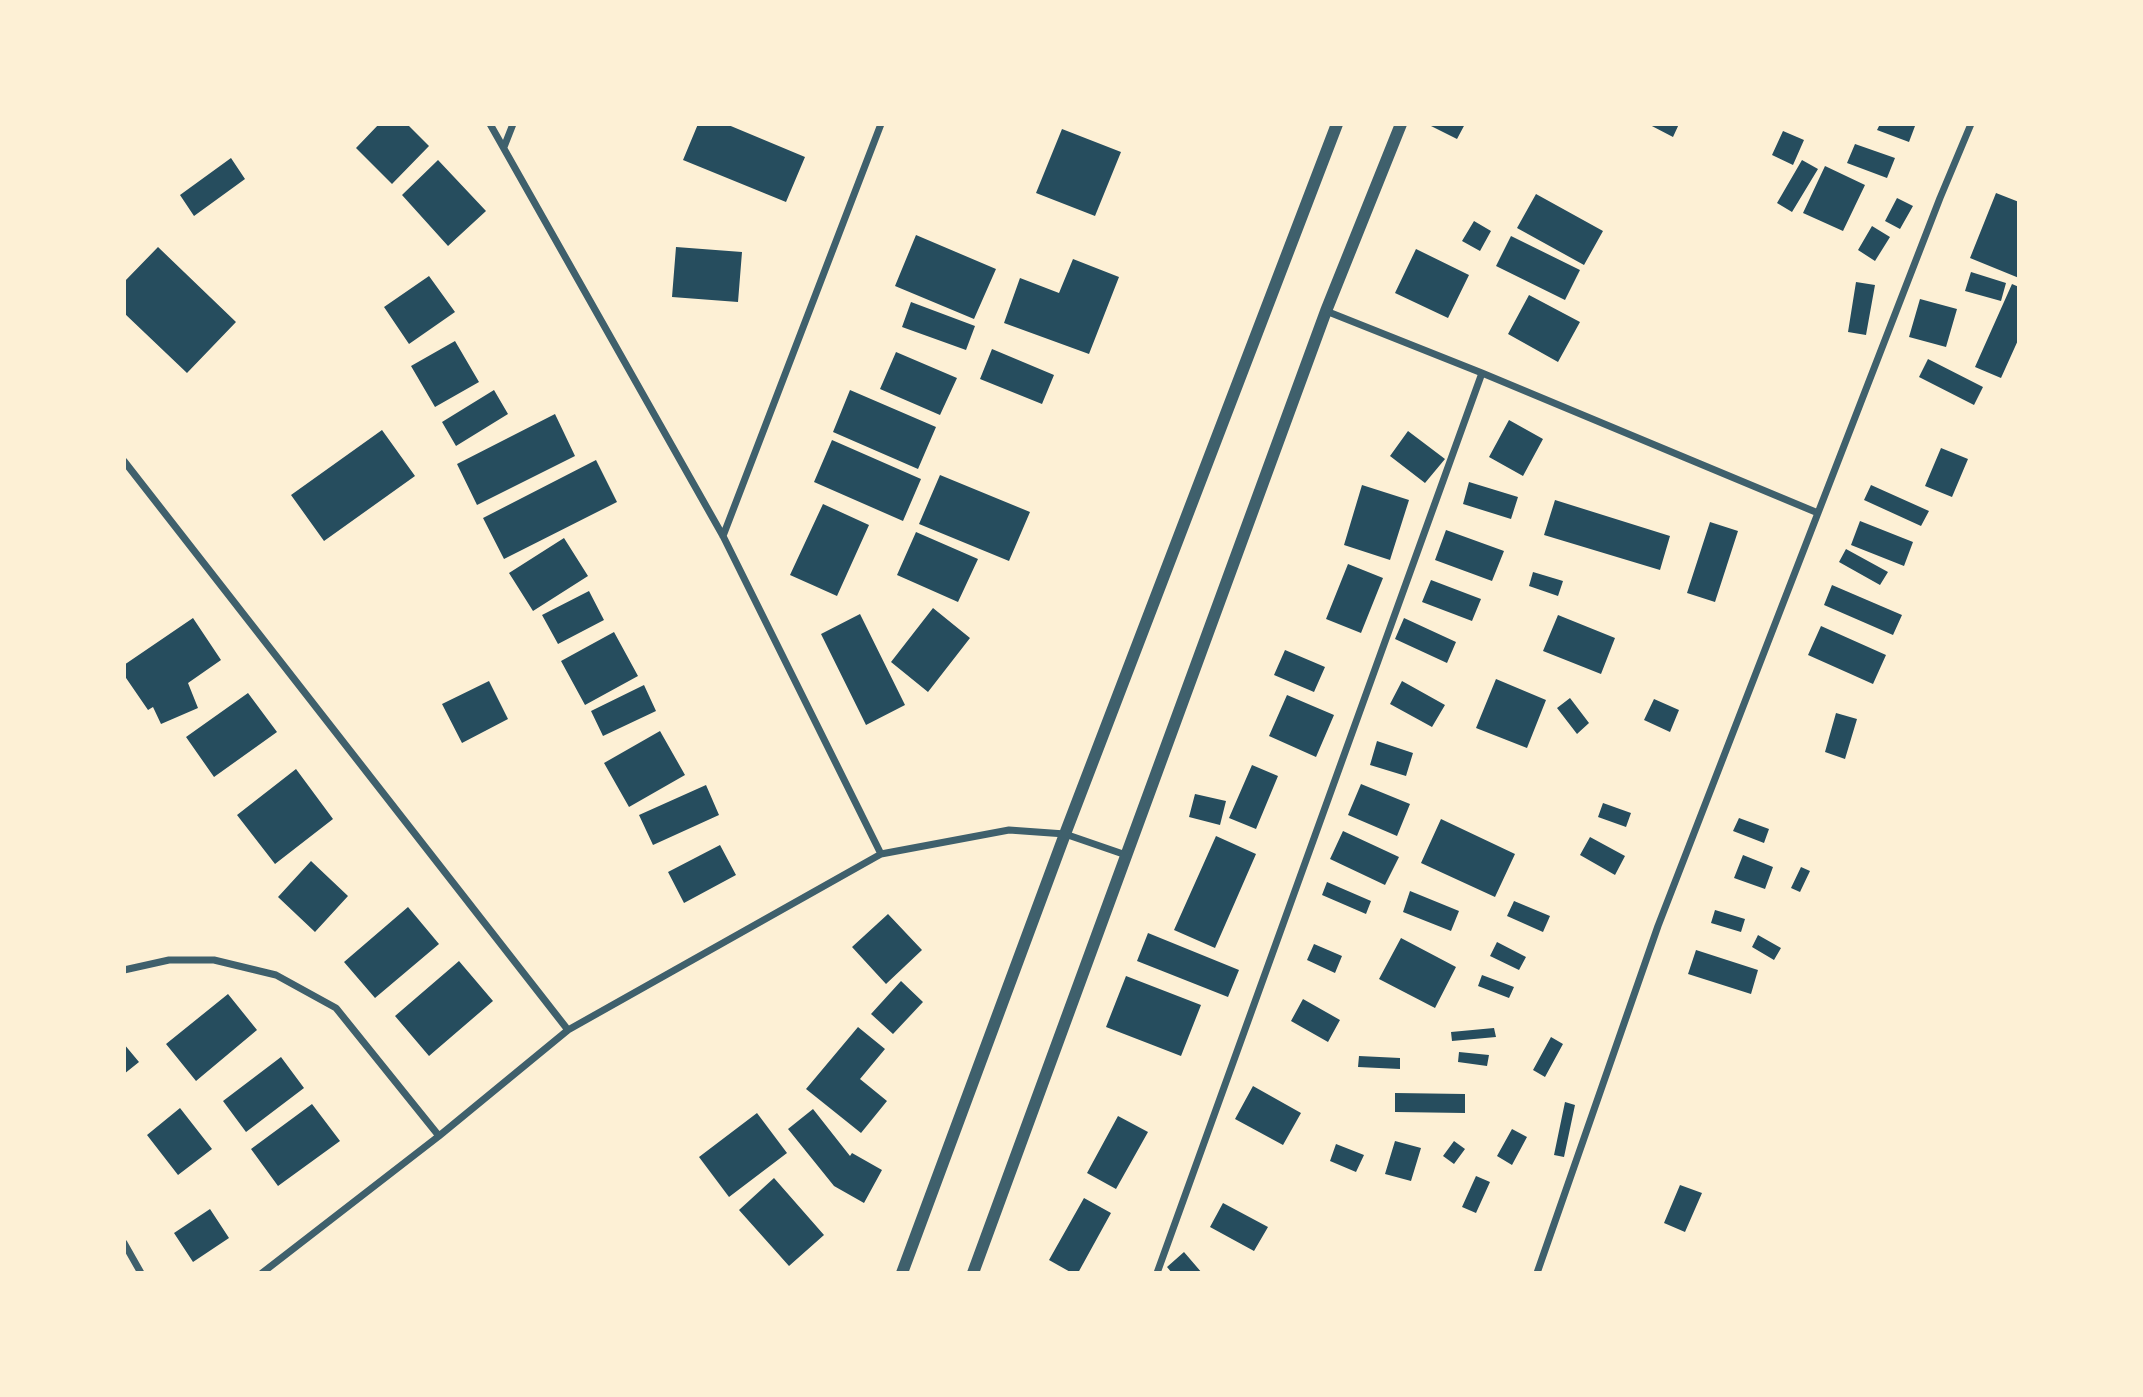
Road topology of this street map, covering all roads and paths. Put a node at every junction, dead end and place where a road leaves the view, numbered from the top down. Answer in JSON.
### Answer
{"nodes":[{"id":1,"x":490,"y":124,"type":"edge"},
{"id":2,"x":513,"y":124,"type":"edge"},
{"id":3,"x":881,"y":124,"type":"edge"},
{"id":4,"x":1336,"y":124,"type":"edge"},
{"id":5,"x":1401,"y":124,"type":"edge"},
{"id":6,"x":1971,"y":124,"type":"edge"},
{"id":7,"x":504,"y":148,"type":"junction"},
{"id":8,"x":1326,"y":311,"type":"junction"},
{"id":9,"x":1482,"y":373,"type":"junction"},
{"id":10,"x":124,"y":461,"type":"edge"},
{"id":11,"x":1818,"y":513,"type":"junction"},
{"id":12,"x":723,"y":537,"type":"junction"},
{"id":13,"x":1065,"y":834,"type":"junction"},
{"id":14,"x":881,"y":854,"type":"junction"},
{"id":15,"x":1126,"y":855,"type":"junction"},
{"id":16,"x":124,"y":970,"type":"edge"},
{"id":17,"x":568,"y":1030,"type":"junction"},
{"id":18,"x":439,"y":1136,"type":"junction"},
{"id":19,"x":124,"y":1243,"type":"edge"},
{"id":20,"x":141,"y":1273,"type":"edge"},
{"id":21,"x":262,"y":1273,"type":"edge"},
{"id":22,"x":902,"y":1273,"type":"edge"},
{"id":23,"x":973,"y":1273,"type":"edge"},
{"id":24,"x":1157,"y":1273,"type":"edge"},
{"id":25,"x":1537,"y":1273,"type":"edge"}],
"edges":[{"from":1,"to":7,"type":"street"},
{"from":2,"to":7,"type":"street"},
{"from":3,"to":12,"type":"street"},
{"from":4,"to":13,"type":"street"},
{"from":5,"to":8,"type":"street"},
{"from":6,"to":11,"type":"street"},
{"from":7,"to":12,"type":"street"},
{"from":8,"to":9,"type":"street"},
{"from":8,"to":15,"type":"street"},
{"from":9,"to":11,"type":"street"},
{"from":9,"to":24,"type":"street"},
{"from":10,"to":17,"type":"street"},
{"from":11,"to":25,"type":"street"},
{"from":12,"to":14,"type":"street"},
{"from":13,"to":14,"type":"street"},
{"from":13,"to":15,"type":"street"},
{"from":13,"to":22,"type":"street"},
{"from":14,"to":17,"type":"street"},
{"from":15,"to":23,"type":"street"},
{"from":16,"to":18,"type":"street"},
{"from":17,"to":18,"type":"street"},
{"from":18,"to":21,"type":"street"},
{"from":19,"to":20,"type":"street"}]}
